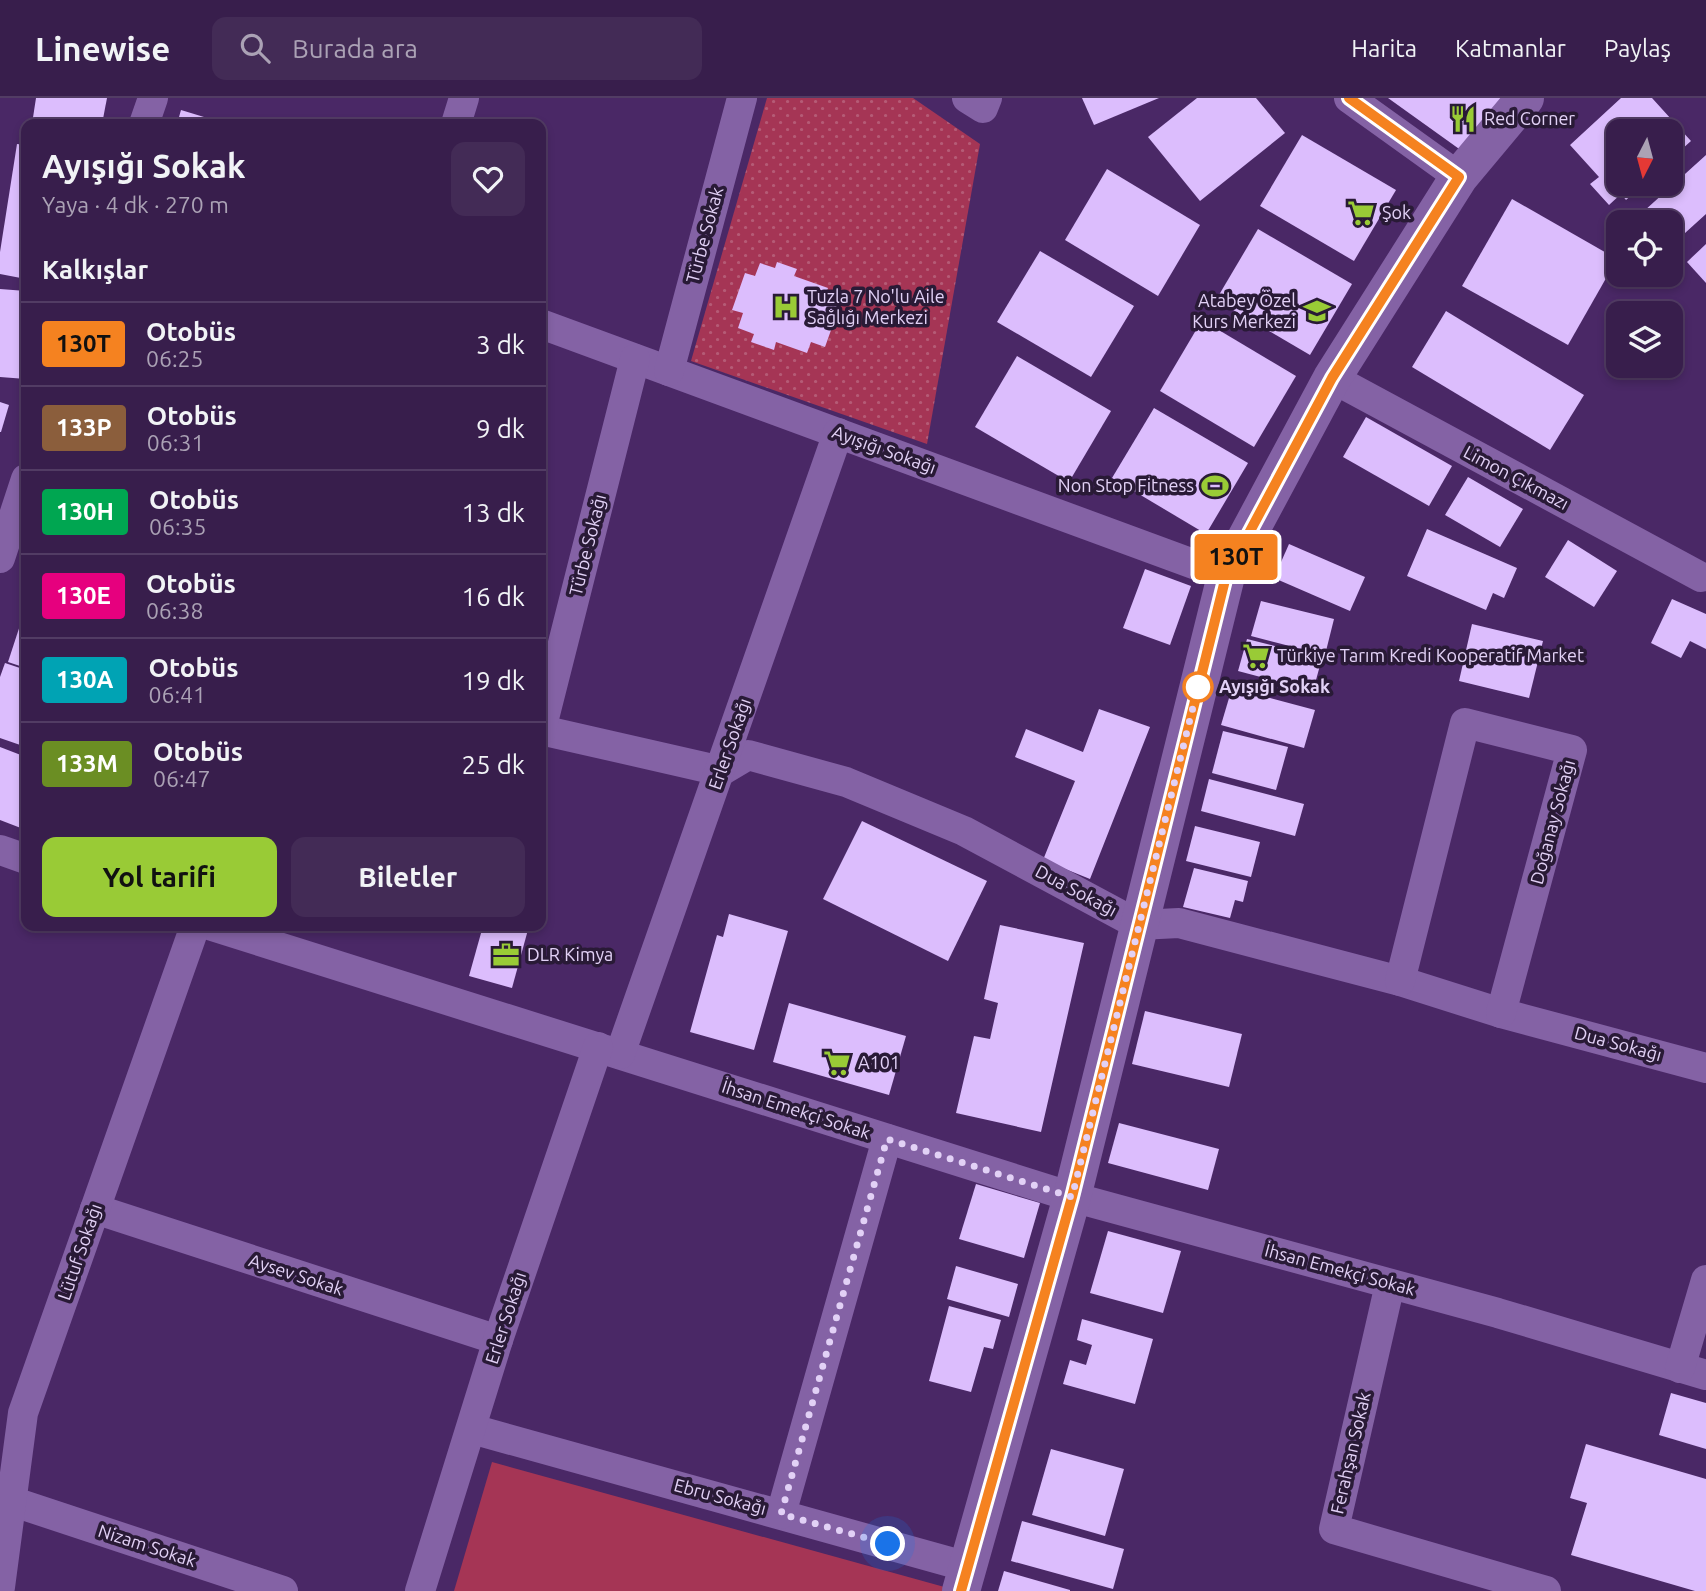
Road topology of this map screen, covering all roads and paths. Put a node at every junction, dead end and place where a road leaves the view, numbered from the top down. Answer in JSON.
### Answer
{"nodes":[{"id":1,"x":153,"y":98,"type":"edge"},
{"id":2,"x":464,"y":98,"type":"edge"},
{"id":3,"x":742,"y":98,"type":"edge"},
{"id":4,"x":967,"y":98,"type":"edge"},
{"id":5,"x":987,"y":98,"type":"edge"},
{"id":6,"x":1349,"y":98,"type":"edge"},
{"id":7,"x":1525,"y":98,"type":"edge"},
{"id":8,"x":146,"y":119,"type":"edge"},
{"id":9,"x":458,"y":119,"type":"edge"},
{"id":10,"x":1459,"y":177,"type":"junction"},
{"id":11,"x":546,"y":326,"type":"edge"},
{"id":12,"x":635,"y":359,"type":"junction"},
{"id":13,"x":669,"y":371,"type":"junction"},
{"id":14,"x":1332,"y":378,"type":"junction"},
{"id":15,"x":838,"y":433,"type":"junction"},
{"id":16,"x":21,"y":494,"type":"edge"},
{"id":17,"x":0,"y":558,"type":"edge"},
{"id":18,"x":1226,"y":576,"type":"junction"},
{"id":19,"x":1701,"y":577,"type":"dead end"},
{"id":20,"x":546,"y":710,"type":"edge"},
{"id":21,"x":546,"y":731,"type":"edge"},
{"id":22,"x":721,"y":771,"type":"junction"},
{"id":23,"x":0,"y":850,"type":"edge"},
{"id":24,"x":21,"y":857,"type":"edge"},
{"id":25,"x":1139,"y":925,"type":"junction"},
{"id":26,"x":193,"y":931,"type":"edge"},
{"id":27,"x":228,"y":931,"type":"edge"},
{"id":28,"x":1399,"y":981,"type":"junction"},
{"id":29,"x":1501,"y":1013,"type":"junction"},
{"id":30,"x":609,"y":1051,"type":"junction"},
{"id":31,"x":1706,"y":1068,"type":"edge"},
{"id":32,"x":887,"y":1139,"type":"junction"},
{"id":33,"x":1072,"y":1197,"type":"junction"},
{"id":34,"x":95,"y":1209,"type":"junction"},
{"id":35,"x":1706,"y":1280,"type":"edge"},
{"id":36,"x":1390,"y":1284,"type":"junction"},
{"id":37,"x":498,"y":1340,"type":"junction"},
{"id":38,"x":1693,"y":1372,"type":"edge"},
{"id":39,"x":472,"y":1429,"type":"junction"},
{"id":40,"x":11,"y":1501,"type":"junction"},
{"id":41,"x":781,"y":1514,"type":"junction"},
{"id":42,"x":964,"y":1579,"type":"edge"},
{"id":43,"x":0,"y":1587,"type":"edge"},
{"id":44,"x":283,"y":1591,"type":"edge"},
{"id":45,"x":420,"y":1591,"type":"edge"},
{"id":46,"x":1546,"y":1591,"type":"edge"}],
"edges":[{"from":1,"to":8,"type":"street"},
{"from":2,"to":9,"type":"street"},
{"from":3,"to":13,"type":"street","name":"Türbe Sokak"},
{"from":4,"to":5,"type":"street"},
{"from":6,"to":10,"type":"street"},
{"from":7,"to":10,"type":"street"},
{"from":10,"to":14,"type":"street"},
{"from":11,"to":12,"type":"street","name":"Ayışığı Sokağı"},
{"from":12,"to":13,"type":"street","name":"Ayışığı Sokağı"},
{"from":12,"to":20,"type":"street","name":"Türbe Sokağı"},
{"from":13,"to":15,"type":"street","name":"Ayışığı Sokağı"},
{"from":14,"to":18,"type":"street"},
{"from":14,"to":19,"type":"street","name":"Limon Çıkmazı"},
{"from":15,"to":18,"type":"street","name":"Ayışığı Sokağı"},
{"from":15,"to":22,"type":"street","name":"Erler Sokağı"},
{"from":16,"to":17,"type":"street"},
{"from":18,"to":25,"type":"street"},
{"from":21,"to":22,"type":"street"},
{"from":22,"to":25,"type":"street","name":"Dua Sokağı"},
{"from":22,"to":30,"type":"street","name":"Erler Sokağı"},
{"from":23,"to":24,"type":"street"},
{"from":25,"to":28,"type":"street","name":"Dua Sokağı"},
{"from":25,"to":33,"type":"street"},
{"from":26,"to":34,"type":"street","name":"Lütuf Sokağı"},
{"from":27,"to":30,"type":"street","name":"İhsan Emekçi Sokak"},
{"from":28,"to":29,"type":"street","name":"Dua Sokağı"},
{"from":28,"to":29,"type":"street","name":"Doğanay Sokağı"},
{"from":29,"to":31,"type":"street","name":"Dua Sokağı"},
{"from":30,"to":32,"type":"street","name":"İhsan Emekçi Sokak"},
{"from":30,"to":37,"type":"street","name":"Erler Sokağı"},
{"from":32,"to":33,"type":"street","name":"İhsan Emekçi Sokak"},
{"from":32,"to":41,"type":"street"},
{"from":33,"to":36,"type":"street","name":"İhsan Emekçi Sokak"},
{"from":33,"to":42,"type":"street"},
{"from":34,"to":37,"type":"street","name":"Aysev Sokak"},
{"from":34,"to":40,"type":"street","name":"Lütuf Sokağı"},
{"from":35,"to":38,"type":"street"},
{"from":36,"to":38,"type":"street","name":"İhsan Emekçi Sokak"},
{"from":36,"to":46,"type":"street","name":"Ferahşan Sokak"},
{"from":37,"to":39,"type":"street","name":"Erler Sokağı"},
{"from":39,"to":41,"type":"street","name":"Ebru Sokağı"},
{"from":39,"to":45,"type":"street","name":"Erler Sokağı"},
{"from":40,"to":43,"type":"street","name":"Lütuf Sokağı"},
{"from":40,"to":44,"type":"street","name":"Nizam Sokak"},
{"from":41,"to":42,"type":"street","name":"Ebru Sokağı"}]}
